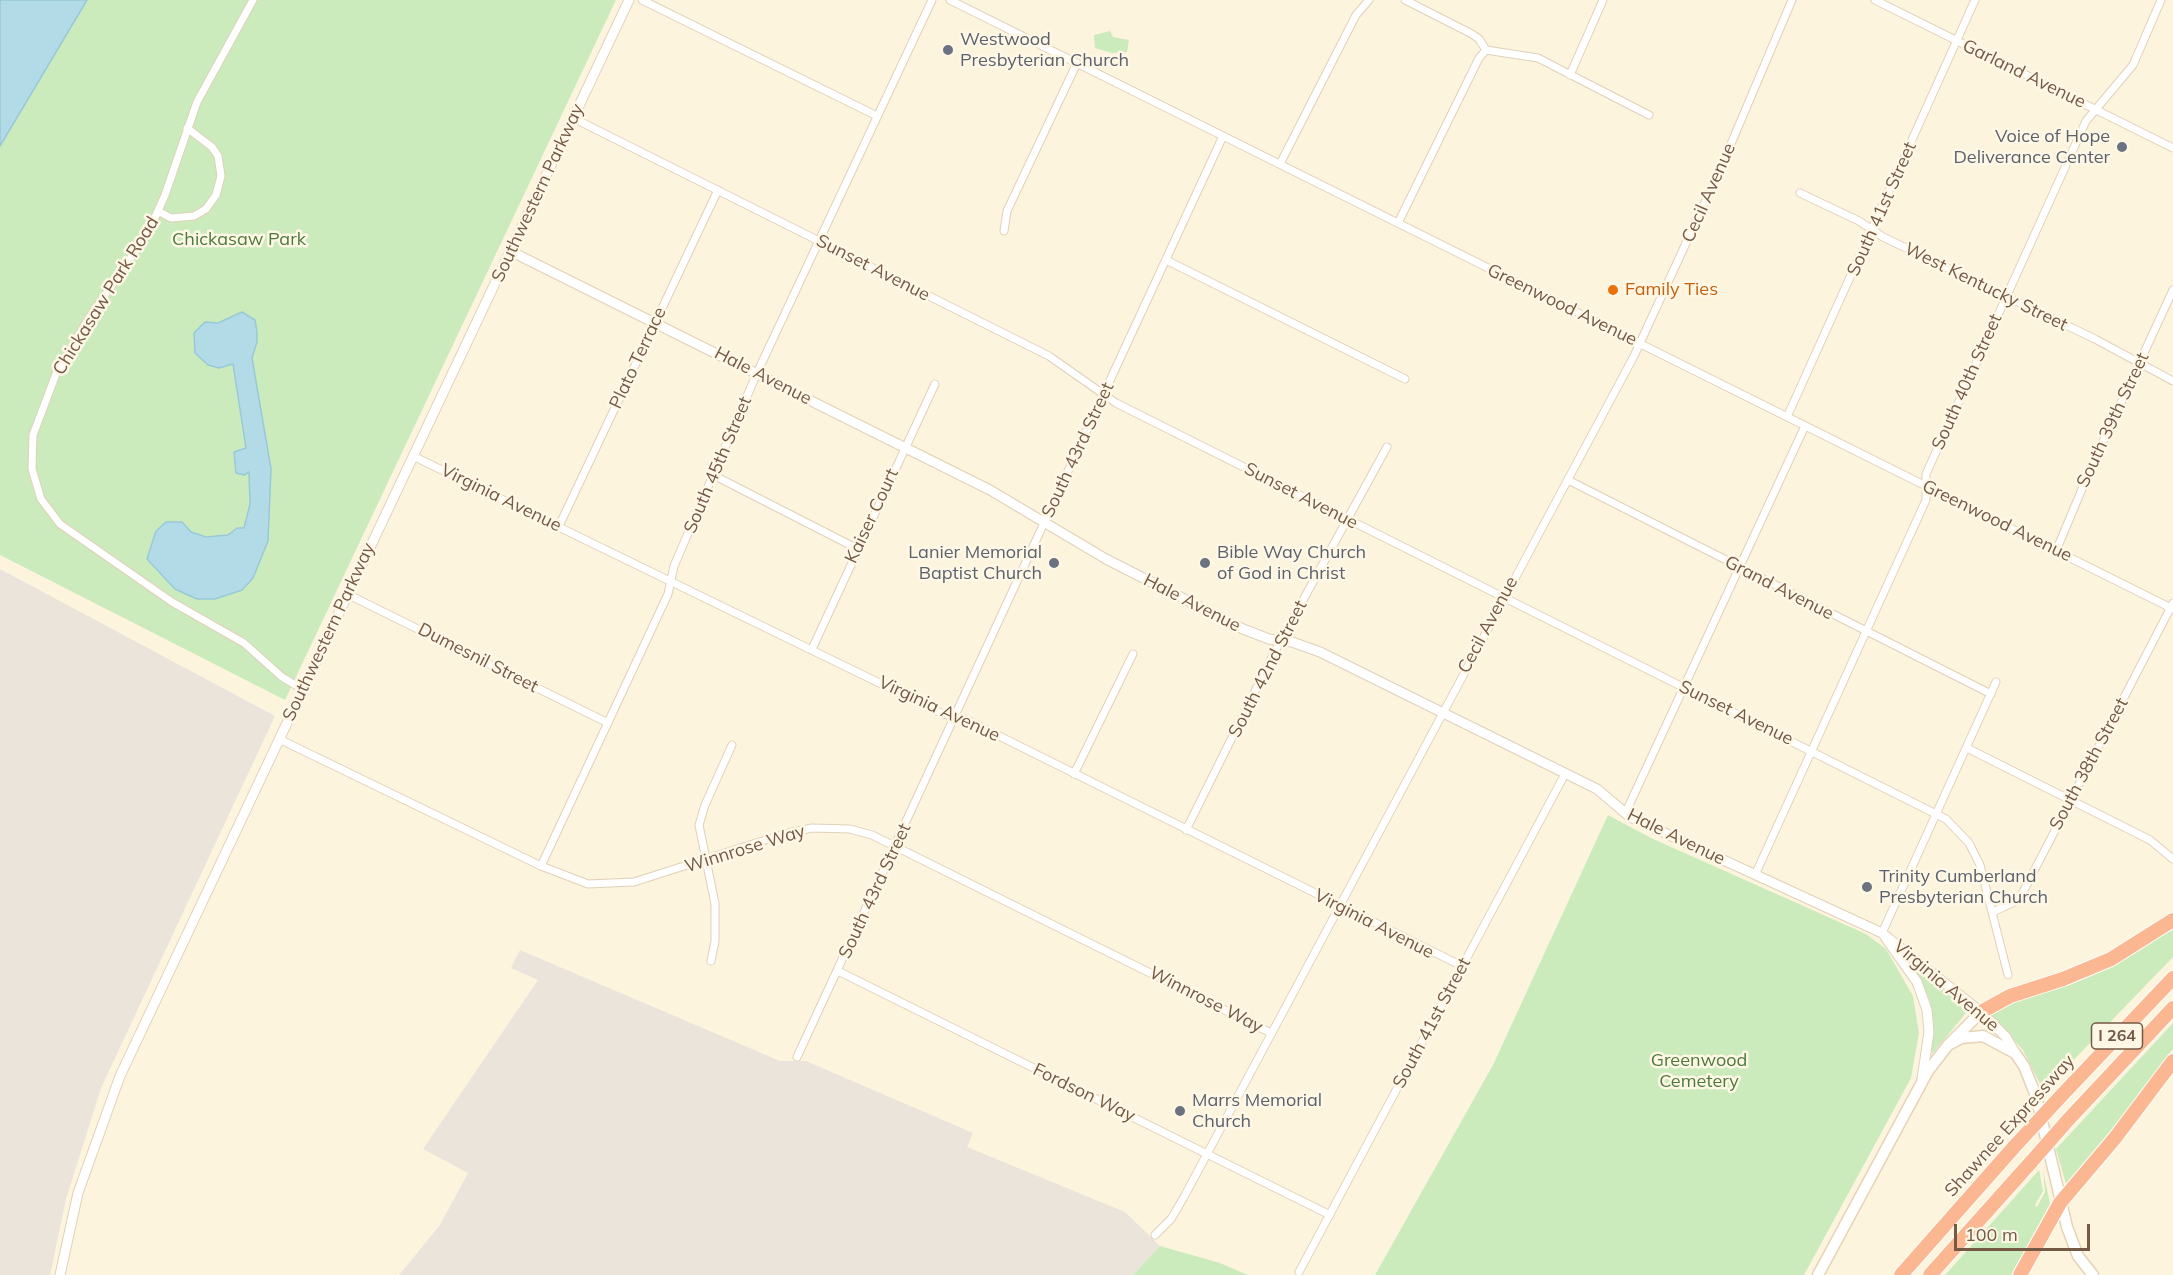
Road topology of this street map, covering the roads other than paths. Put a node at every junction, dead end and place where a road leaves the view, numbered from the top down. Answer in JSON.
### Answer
{"nodes":[{"id":1,"x":253,"y":0,"type":"edge"},
{"id":2,"x":629,"y":0,"type":"edge"},
{"id":3,"x":642,"y":0,"type":"edge"},
{"id":4,"x":932,"y":0,"type":"edge"},
{"id":5,"x":950,"y":0,"type":"edge"},
{"id":6,"x":1369,"y":0,"type":"edge"},
{"id":7,"x":1603,"y":0,"type":"edge"},
{"id":8,"x":1792,"y":0,"type":"edge"},
{"id":9,"x":1875,"y":0,"type":"edge"},
{"id":10,"x":1976,"y":0,"type":"edge"},
{"id":11,"x":2161,"y":0,"type":"edge"},
{"id":12,"x":1408,"y":1,"type":"edge"},
{"id":13,"x":1958,"y":41,"type":"junction"},
{"id":14,"x":1486,"y":50,"type":"junction"},
{"id":15,"x":1077,"y":63,"type":"junction"},
{"id":16,"x":1570,"y":75,"type":"junction"},
{"id":17,"x":2095,"y":109,"type":"junction"},
{"id":18,"x":1649,"y":115,"type":"dead end"},
{"id":19,"x":877,"y":116,"type":"junction"},
{"id":20,"x":573,"y":118,"type":"junction"},
{"id":21,"x":187,"y":128,"type":"junction"},
{"id":22,"x":1223,"y":136,"type":"junction"},
{"id":23,"x":2173,"y":148,"type":"edge"},
{"id":24,"x":1280,"y":165,"type":"junction"},
{"id":25,"x":718,"y":190,"type":"junction"},
{"id":26,"x":1800,"y":194,"type":"dead end"},
{"id":27,"x":158,"y":211,"type":"junction"},
{"id":28,"x":1398,"y":223,"type":"junction"},
{"id":29,"x":1872,"y":230,"type":"junction"},
{"id":30,"x":1004,"y":231,"type":"dead end"},
{"id":31,"x":819,"y":241,"type":"junction"},
{"id":32,"x":510,"y":251,"type":"junction"},
{"id":33,"x":1166,"y":260,"type":"junction"},
{"id":34,"x":2173,"y":290,"type":"edge"},
{"id":35,"x":2006,"y":297,"type":"junction"},
{"id":36,"x":655,"y":323,"type":"junction"},
{"id":37,"x":1640,"y":343,"type":"junction"},
{"id":38,"x":2139,"y":364,"type":"junction"},
{"id":39,"x":757,"y":373,"type":"junction"},
{"id":40,"x":1405,"y":379,"type":"dead end"},
{"id":41,"x":2173,"y":381,"type":"edge"},
{"id":42,"x":935,"y":384,"type":"dead end"},
{"id":43,"x":1104,"y":394,"type":"junction"},
{"id":44,"x":1787,"y":417,"type":"junction"},
{"id":45,"x":1805,"y":426,"type":"junction"},
{"id":46,"x":904,"y":447,"type":"junction"},
{"id":47,"x":1387,"y":447,"type":"dead end"},
{"id":48,"x":413,"y":456,"type":"junction"},
{"id":49,"x":715,"y":476,"type":"junction"},
{"id":50,"x":1568,"y":480,"type":"junction"},
{"id":51,"x":1926,"y":486,"type":"junction"},
{"id":52,"x":1347,"y":519,"type":"junction"},
{"id":53,"x":1045,"y":521,"type":"junction"},
{"id":54,"x":559,"y":526,"type":"junction"},
{"id":55,"x":856,"y":548,"type":"junction"},
{"id":56,"x":2056,"y":551,"type":"junction"},
{"id":57,"x":1740,"y":568,"type":"junction"},
{"id":58,"x":671,"y":582,"type":"junction"},
{"id":59,"x":347,"y":594,"type":"junction"},
{"id":60,"x":1504,"y":597,"type":"junction"},
{"id":61,"x":2172,"y":607,"type":"edge"},
{"id":62,"x":1866,"y":632,"type":"junction"},
{"id":63,"x":1281,"y":641,"type":"junction"},
{"id":64,"x":812,"y":648,"type":"junction"},
{"id":65,"x":1133,"y":654,"type":"dead end"},
{"id":66,"x":1996,"y":682,"type":"dead end"},
{"id":67,"x":1684,"y":687,"type":"junction"},
{"id":68,"x":302,"y":689,"type":"junction"},
{"id":69,"x":1991,"y":694,"type":"junction"},
{"id":70,"x":1441,"y":713,"type":"junction"},
{"id":71,"x":955,"y":717,"type":"junction"},
{"id":72,"x":608,"y":723,"type":"junction"},
{"id":73,"x":279,"y":739,"type":"junction"},
{"id":74,"x":732,"y":745,"type":"dead end"},
{"id":75,"x":1967,"y":748,"type":"junction"},
{"id":76,"x":1811,"y":750,"type":"junction"},
{"id":77,"x":1074,"y":774,"type":"junction"},
{"id":78,"x":1565,"y":774,"type":"junction"},
{"id":79,"x":2070,"y":800,"type":"junction"},
{"id":80,"x":1625,"y":814,"type":"junction"},
{"id":81,"x":1938,"y":814,"type":"junction"},
{"id":82,"x":1186,"y":830,"type":"junction"},
{"id":83,"x":896,"y":845,"type":"junction"},
{"id":84,"x":707,"y":860,"type":"junction"},
{"id":85,"x":2173,"y":860,"type":"edge"},
{"id":86,"x":541,"y":867,"type":"junction"},
{"id":87,"x":1755,"y":875,"type":"junction"},
{"id":88,"x":1339,"y":906,"type":"junction"},
{"id":89,"x":1993,"y":912,"type":"junction"},
{"id":90,"x":2173,"y":920,"type":"edge"},
{"id":91,"x":1882,"y":933,"type":"junction"},
{"id":92,"x":711,"y":961,"type":"dead end"},
{"id":93,"x":1462,"y":966,"type":"junction"},
{"id":94,"x":838,"y":970,"type":"junction"},
{"id":95,"x":2008,"y":975,"type":"dead end"},
{"id":96,"x":2173,"y":978,"type":"edge"},
{"id":97,"x":2173,"y":1008,"type":"edge"},
{"id":98,"x":1981,"y":1012,"type":"junction"},
{"id":99,"x":1271,"y":1033,"type":"junction"},
{"id":100,"x":1948,"y":1045,"type":"junction"},
{"id":101,"x":2015,"y":1053,"type":"junction"},
{"id":102,"x":796,"y":1057,"type":"dead end"},
{"id":103,"x":2173,"y":1061,"type":"edge"},
{"id":104,"x":1921,"y":1083,"type":"junction"},
{"id":105,"x":1206,"y":1154,"type":"junction"},
{"id":106,"x":2060,"y":1203,"type":"junction"},
{"id":107,"x":1330,"y":1215,"type":"junction"},
{"id":108,"x":1155,"y":1235,"type":"dead end"},
{"id":109,"x":1299,"y":1272,"type":"dead end"},
{"id":110,"x":60,"y":1275,"type":"edge"},
{"id":111,"x":1818,"y":1275,"type":"edge"},
{"id":112,"x":1901,"y":1275,"type":"edge"},
{"id":113,"x":1930,"y":1275,"type":"edge"},
{"id":114,"x":2020,"y":1275,"type":"edge"},
{"id":115,"x":2093,"y":1275,"type":"edge"}],
"edges":[{"from":1,"to":21,"type":"street","name":"Chickasaw Park Road"},
{"from":2,"to":20,"type":"street","name":"Southwestern Parkway"},
{"from":3,"to":19,"type":"street"},
{"from":4,"to":19,"type":"street","name":"South 45th Street"},
{"from":5,"to":15,"type":"street","name":"Greenwood Avenue"},
{"from":6,"to":24,"type":"street"},
{"from":7,"to":16,"type":"street"},
{"from":8,"to":37,"type":"street","name":"Cecil Avenue"},
{"from":9,"to":13,"type":"street","name":"Garland Avenue"},
{"from":10,"to":13,"type":"street","name":"South 41st Street"},
{"from":11,"to":17,"type":"street","name":"South 40th Street"},
{"from":12,"to":14,"type":"street"},
{"from":13,"to":17,"type":"street","name":"Garland Avenue"},
{"from":13,"to":29,"type":"street","name":"South 41st Street"},
{"from":14,"to":16,"type":"street"},
{"from":14,"to":28,"type":"street"},
{"from":15,"to":22,"type":"street","name":"Greenwood Avenue"},
{"from":15,"to":30,"type":"street"},
{"from":16,"to":18,"type":"street"},
{"from":17,"to":23,"type":"street","name":"Garland Avenue"},
{"from":17,"to":35,"type":"street","name":"South 40th Street"},
{"from":19,"to":31,"type":"street","name":"South 45th Street"},
{"from":20,"to":25,"type":"street","name":"Sunset Avenue"},
{"from":20,"to":32,"type":"street","name":"Southwestern Parkway"},
{"from":21,"to":27,"type":"street","name":"Chickasaw Park Road"},
{"from":21,"to":27,"type":"street"},
{"from":22,"to":24,"type":"street","name":"Greenwood Avenue"},
{"from":22,"to":33,"type":"street","name":"South 43rd Street"},
{"from":24,"to":28,"type":"street","name":"Greenwood Avenue"},
{"from":25,"to":31,"type":"street","name":"Sunset Avenue"},
{"from":25,"to":36,"type":"street","name":"Plato Terrace"},
{"from":26,"to":29,"type":"street","name":"West Kentucky Street"},
{"from":27,"to":68,"type":"street","name":"Chickasaw Park Road"},
{"from":28,"to":37,"type":"street","name":"Greenwood Avenue"},
{"from":29,"to":35,"type":"street","name":"West Kentucky Street"},
{"from":29,"to":44,"type":"street","name":"South 41st Street"},
{"from":31,"to":39,"type":"street","name":"South 45th Street"},
{"from":31,"to":43,"type":"street","name":"Sunset Avenue"},
{"from":32,"to":36,"type":"street","name":"Hale Avenue"},
{"from":32,"to":48,"type":"street","name":"Southwestern Parkway"},
{"from":33,"to":40,"type":"street"},
{"from":33,"to":43,"type":"street","name":"South 43rd Street"},
{"from":34,"to":38,"type":"street","name":"South 39th Street"},
{"from":35,"to":38,"type":"street","name":"West Kentucky Street"},
{"from":35,"to":51,"type":"street","name":"South 40th Street"},
{"from":36,"to":39,"type":"street","name":"Hale Avenue"},
{"from":36,"to":54,"type":"street","name":"Plato Terrace"},
{"from":37,"to":44,"type":"street","name":"Greenwood Avenue"},
{"from":37,"to":50,"type":"street","name":"Cecil Avenue"},
{"from":38,"to":41,"type":"street","name":"West Kentucky Street"},
{"from":38,"to":56,"type":"street","name":"South 39th Street"},
{"from":39,"to":46,"type":"street","name":"Hale Avenue"},
{"from":39,"to":49,"type":"street","name":"South 45th Street"},
{"from":42,"to":46,"type":"street","name":"Kaiser Court"},
{"from":43,"to":52,"type":"street","name":"Sunset Avenue"},
{"from":43,"to":53,"type":"street","name":"South 43rd Street"},
{"from":44,"to":45,"type":"street","name":"Greenwood Avenue"},
{"from":45,"to":51,"type":"street","name":"Greenwood Avenue"},
{"from":45,"to":57,"type":"street"},
{"from":46,"to":53,"type":"street","name":"Hale Avenue"},
{"from":46,"to":55,"type":"street","name":"Kaiser Court"},
{"from":47,"to":52,"type":"street","name":"South 42nd Street"},
{"from":48,"to":54,"type":"street","name":"Virginia Avenue"},
{"from":48,"to":59,"type":"street","name":"Southwestern Parkway"},
{"from":49,"to":55,"type":"street"},
{"from":49,"to":58,"type":"street","name":"South 45th Street"},
{"from":50,"to":57,"type":"street","name":"Grand Avenue"},
{"from":50,"to":60,"type":"street","name":"Cecil Avenue"},
{"from":51,"to":56,"type":"street","name":"Greenwood Avenue"},
{"from":51,"to":62,"type":"street","name":"South 40th Street"},
{"from":52,"to":60,"type":"street","name":"Sunset Avenue"},
{"from":52,"to":63,"type":"street","name":"South 42nd Street"},
{"from":53,"to":63,"type":"street","name":"Hale Avenue"},
{"from":53,"to":71,"type":"street","name":"South 43rd Street"},
{"from":54,"to":58,"type":"street","name":"Virginia Avenue"},
{"from":55,"to":64,"type":"street","name":"Kaiser Court"},
{"from":56,"to":61,"type":"street","name":"Greenwood Avenue"},
{"from":57,"to":62,"type":"street","name":"Grand Avenue"},
{"from":57,"to":67,"type":"street"},
{"from":58,"to":64,"type":"street","name":"Virginia Avenue"},
{"from":58,"to":72,"type":"street","name":"South 45th Street"},
{"from":59,"to":68,"type":"street","name":"Southwestern Parkway"},
{"from":59,"to":72,"type":"street","name":"Dumesnil Street"},
{"from":60,"to":67,"type":"street","name":"Sunset Avenue"},
{"from":60,"to":70,"type":"street","name":"Cecil Avenue"},
{"from":61,"to":79,"type":"street","name":"South 38th Street"},
{"from":62,"to":69,"type":"street","name":"Grand Avenue"},
{"from":62,"to":76,"type":"street","name":"South 40th Street"},
{"from":63,"to":70,"type":"street","name":"Hale Avenue"},
{"from":63,"to":82,"type":"street","name":"South 42nd Street"},
{"from":64,"to":71,"type":"street","name":"Virginia Avenue"},
{"from":65,"to":77,"type":"street"},
{"from":66,"to":69,"type":"street"},
{"from":67,"to":76,"type":"street","name":"Sunset Avenue"},
{"from":67,"to":80,"type":"street"},
{"from":68,"to":73,"type":"street","name":"Southwestern Parkway"},
{"from":69,"to":75,"type":"street"},
{"from":70,"to":78,"type":"street","name":"Hale Avenue"},
{"from":70,"to":88,"type":"street","name":"Cecil Avenue"},
{"from":71,"to":77,"type":"street","name":"Virginia Avenue"},
{"from":71,"to":83,"type":"street","name":"South 43rd Street"},
{"from":72,"to":86,"type":"street","name":"South 45th Street"},
{"from":73,"to":86,"type":"street","name":"Winnrose Way"},
{"from":73,"to":110,"type":"street","name":"Southwestern Parkway"},
{"from":74,"to":84,"type":"street"},
{"from":75,"to":79,"type":"street"},
{"from":75,"to":81,"type":"street"},
{"from":76,"to":81,"type":"street","name":"Sunset Avenue"},
{"from":76,"to":87,"type":"street","name":"South 40th Street"},
{"from":77,"to":82,"type":"street","name":"Virginia Avenue"},
{"from":78,"to":80,"type":"street","name":"Hale Avenue"},
{"from":78,"to":93,"type":"street","name":"South 41st Street"},
{"from":79,"to":85,"type":"street"},
{"from":79,"to":89,"type":"street","name":"South 38th Street"},
{"from":80,"to":87,"type":"street","name":"Hale Avenue"},
{"from":81,"to":89,"type":"street","name":"Sunset Avenue"},
{"from":81,"to":91,"type":"street"},
{"from":82,"to":88,"type":"street","name":"Virginia Avenue"},
{"from":83,"to":84,"type":"street","name":"Winnrose Way"},
{"from":83,"to":94,"type":"street","name":"South 43rd Street"},
{"from":83,"to":99,"type":"street","name":"Winnrose Way"},
{"from":84,"to":86,"type":"street","name":"Winnrose Way"},
{"from":84,"to":92,"type":"street"},
{"from":87,"to":91,"type":"street","name":"Hale Avenue"},
{"from":88,"to":93,"type":"street","name":"Virginia Avenue"},
{"from":88,"to":99,"type":"street","name":"Cecil Avenue"},
{"from":89,"to":95,"type":"street","name":"Sunset Avenue"},
{"from":90,"to":98,"type":"highway"},
{"from":91,"to":98,"type":"street","name":"Virginia Avenue"},
{"from":91,"to":104,"type":"street"},
{"from":93,"to":107,"type":"street","name":"South 41st Street"},
{"from":94,"to":102,"type":"street","name":"South 43rd Street"},
{"from":94,"to":105,"type":"street","name":"Fordson Way"},
{"from":96,"to":112,"type":"highway","name":"Shawnee Expressway","number":"I 264","bridge":true},
{"from":97,"to":113,"type":"highway","number":"I 264","bridge":true},
{"from":98,"to":100,"type":"main road"},
{"from":98,"to":101,"type":"street","name":"Virginia Avenue"},
{"from":99,"to":105,"type":"street","name":"Cecil Avenue"},
{"from":100,"to":101,"type":"main road"},
{"from":100,"to":104,"type":"main road"},
{"from":101,"to":106,"type":"main road","name":"Virginia Avenue"},
{"from":103,"to":106,"type":"highway"},
{"from":104,"to":111,"type":"main road"},
{"from":105,"to":107,"type":"street","name":"Fordson Way"},
{"from":105,"to":108,"type":"street","name":"Cecil Avenue"},
{"from":106,"to":114,"type":"highway"},
{"from":106,"to":115,"type":"main road","name":"Virginia Avenue"},
{"from":107,"to":109,"type":"street","name":"South 41st Street"}]}
